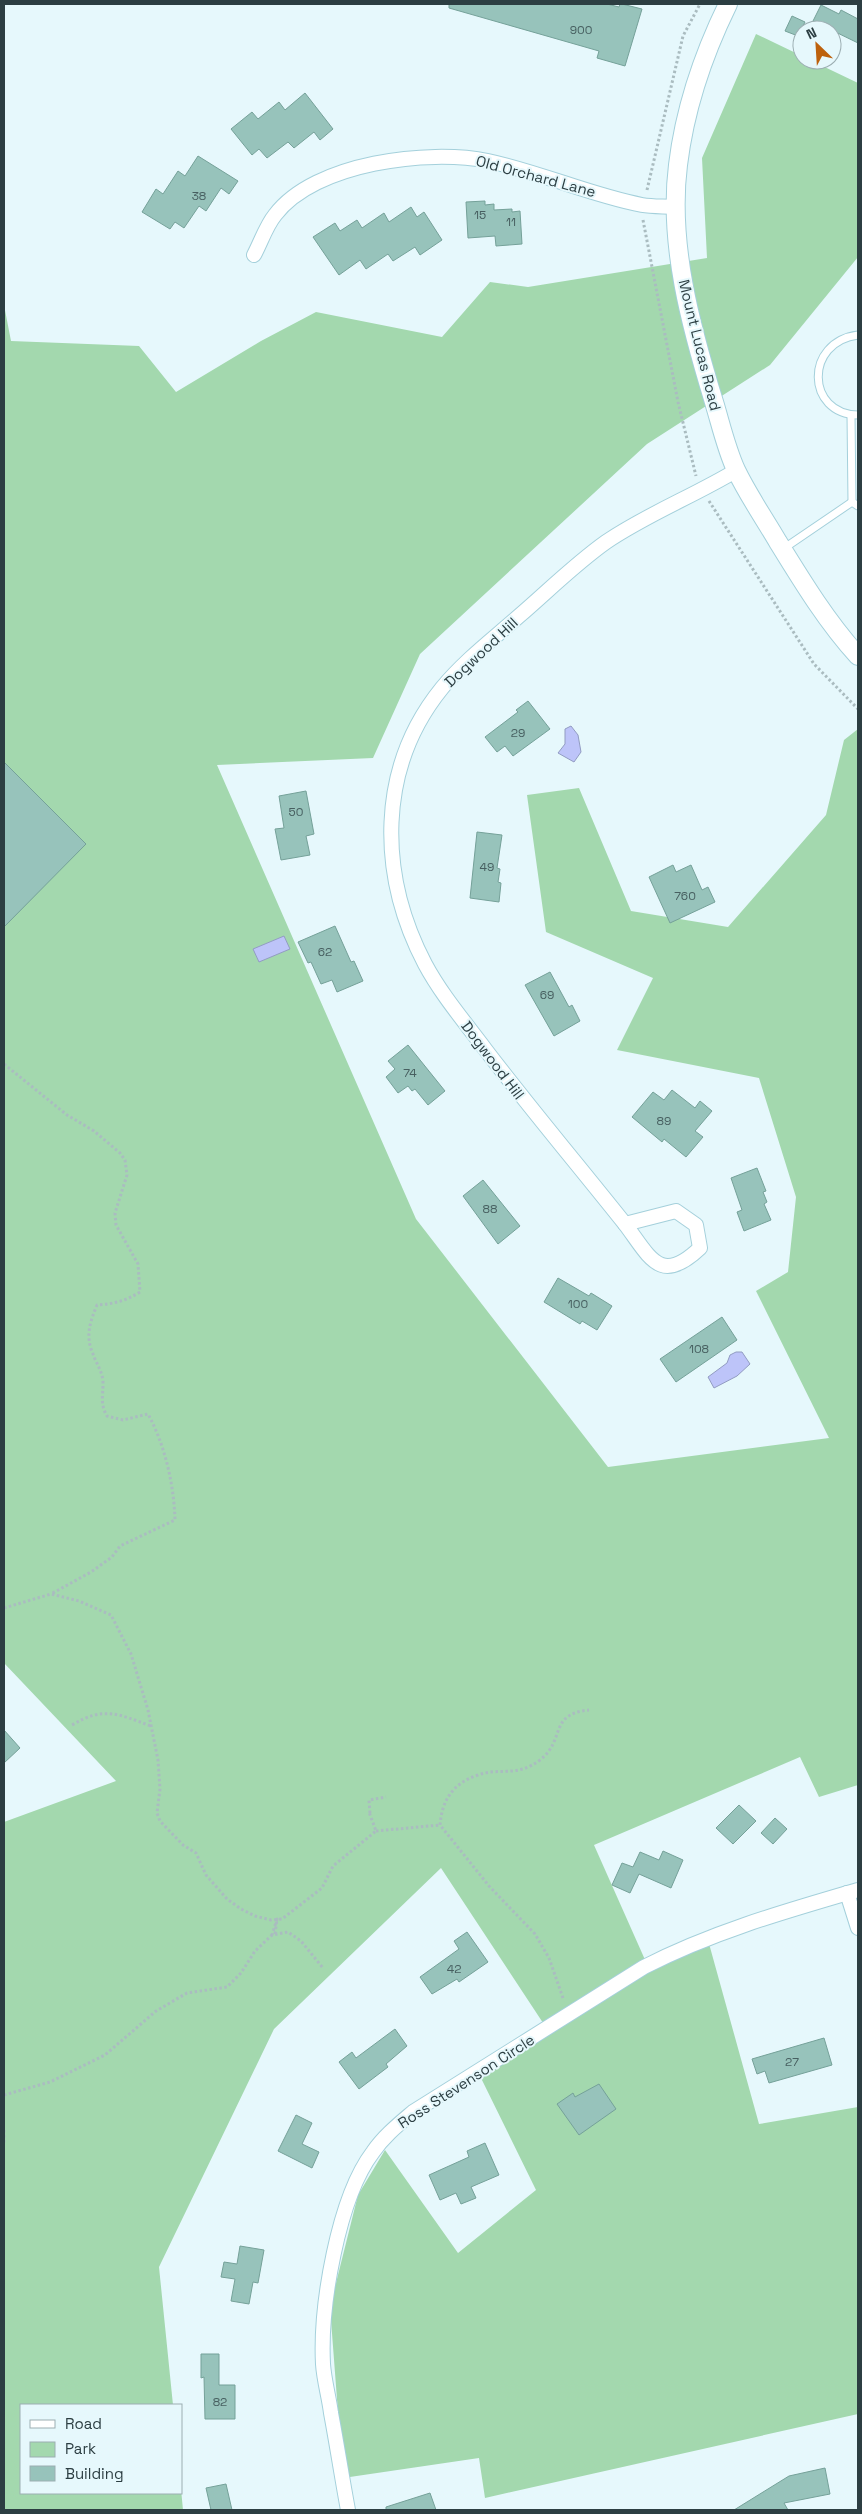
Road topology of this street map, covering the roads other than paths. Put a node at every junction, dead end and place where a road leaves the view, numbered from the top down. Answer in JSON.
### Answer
{"nodes":[{"id":1,"x":728,"y":4,"type":"edge"},
{"id":2,"x":676,"y":207,"type":"junction"},
{"id":3,"x":254,"y":255,"type":"dead end"},
{"id":4,"x":858,"y":335,"type":"edge"},
{"id":5,"x":855,"y":415,"type":"edge"},
{"id":6,"x":736,"y":470,"type":"junction"},
{"id":7,"x":855,"y":504,"type":"edge"},
{"id":8,"x":783,"y":550,"type":"junction"},
{"id":9,"x":858,"y":656,"type":"edge"},
{"id":10,"x":625,"y":1224,"type":"junction"},
{"id":11,"x":853,"y":1891,"type":"edge"},
{"id":12,"x":858,"y":1928,"type":"edge"},
{"id":13,"x":348,"y":2510,"type":"edge"}],
"edges":[{"from":1,"to":2,"type":"street","name":"Mount Lucas Road"},
{"from":2,"to":3,"type":"street","name":"Old Orchard Lane"},
{"from":2,"to":6,"type":"street","name":"Mount Lucas Road"},
{"from":4,"to":5,"type":"lane"},
{"from":5,"to":7,"type":"lane"},
{"from":6,"to":8,"type":"street","name":"Mount Lucas Road"},
{"from":6,"to":10,"type":"street","name":"Dogwood Hill"},
{"from":7,"to":8,"type":"lane"},
{"from":8,"to":9,"type":"street","name":"Mount Lucas Road"},
{"from":10,"to":10,"type":"street","name":"Dogwood Hill"},
{"from":11,"to":12,"type":"street","name":"Ross Stevenson Circle"},
{"from":11,"to":13,"type":"street","name":"Ross Stevenson Circle"}]}
